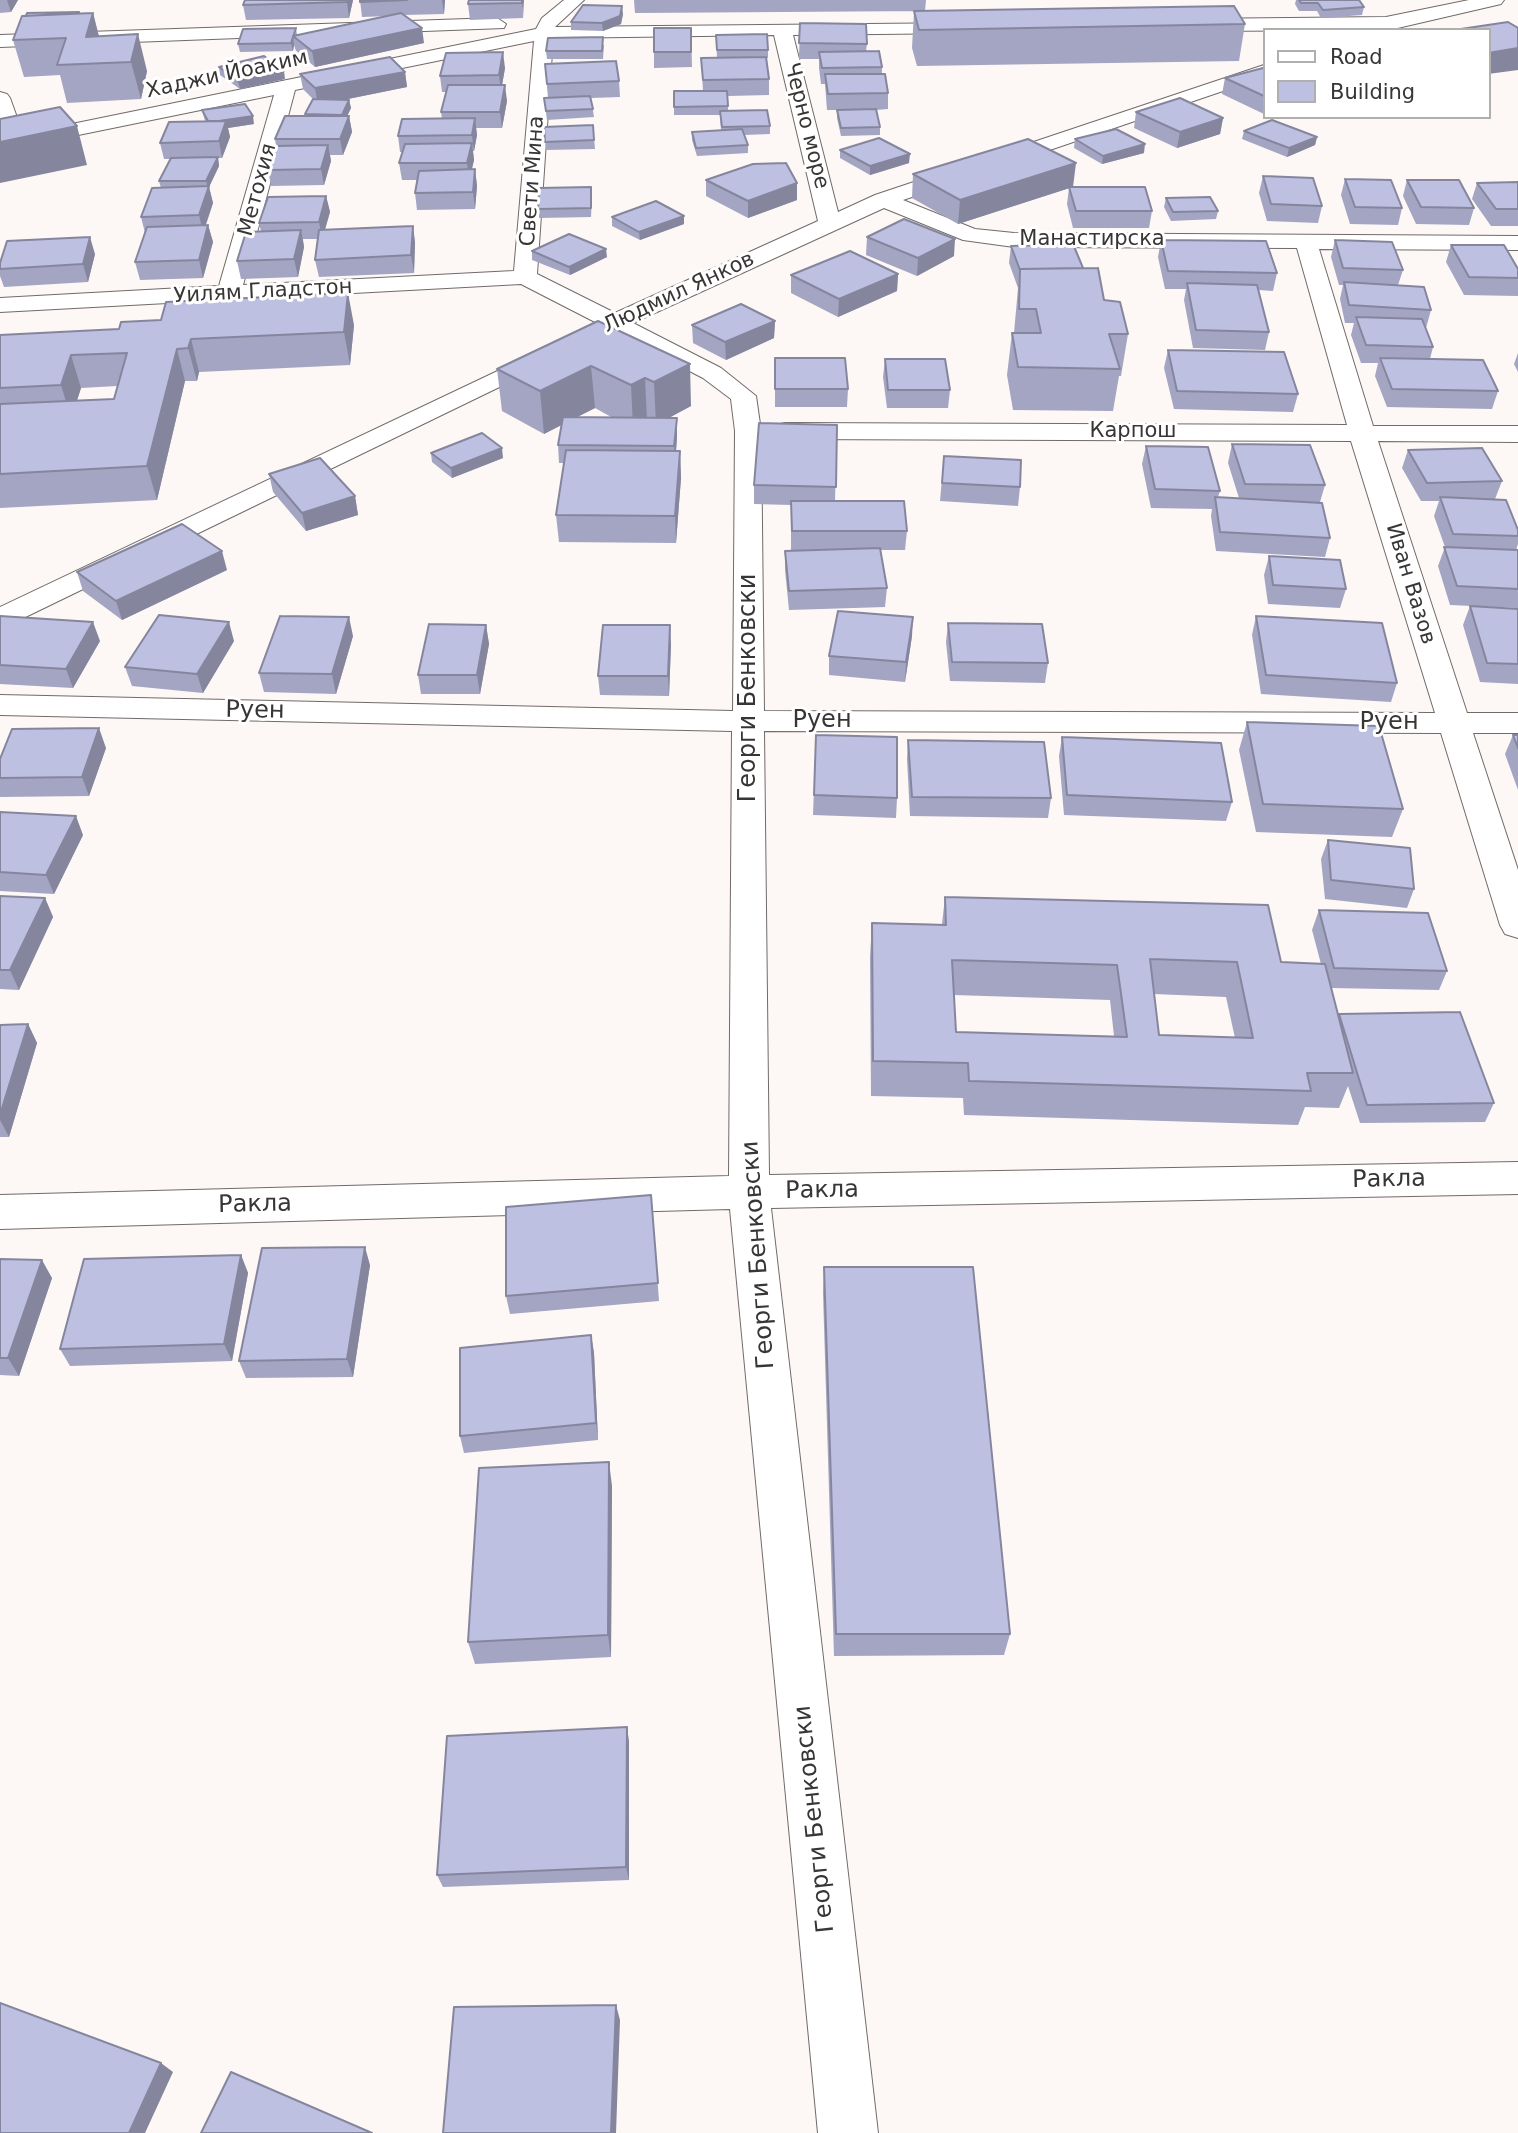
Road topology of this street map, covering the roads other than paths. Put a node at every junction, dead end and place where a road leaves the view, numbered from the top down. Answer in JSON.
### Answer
{"nodes":[{"id":1,"x":575,"y":0,"type":"edge"},
{"id":2,"x":1395,"y":0,"type":"edge"},
{"id":3,"x":1495,"y":0,"type":"edge"},
{"id":4,"x":978,"y":21,"type":"edge"},
{"id":5,"x":1167,"y":25,"type":"edge"},
{"id":6,"x":1381,"y":26,"type":"edge"},
{"id":7,"x":546,"y":28,"type":"junction"},
{"id":8,"x":782,"y":29,"type":"junction"},
{"id":9,"x":0,"y":41,"type":"edge"},
{"id":10,"x":1262,"y":72,"type":"edge"},
{"id":11,"x":286,"y":86,"type":"junction"},
{"id":12,"x":0,"y":98,"type":"edge"},
{"id":13,"x":8,"y":143,"type":"edge"},
{"id":14,"x":883,"y":200,"type":"junction"},
{"id":15,"x":830,"y":223,"type":"junction"},
{"id":16,"x":1306,"y":242,"type":"junction"},
{"id":17,"x":1518,"y":243,"type":"edge"},
{"id":18,"x":525,"y":277,"type":"junction"},
{"id":19,"x":229,"y":294,"type":"junction"},
{"id":20,"x":0,"y":305,"type":"edge"},
{"id":21,"x":614,"y":322,"type":"junction"},
{"id":22,"x":748,"y":431,"type":"junction"},
{"id":23,"x":1362,"y":433,"type":"junction"},
{"id":24,"x":1518,"y":434,"type":"edge"},
{"id":25,"x":7,"y":607,"type":"edge"},
{"id":26,"x":0,"y":705,"type":"edge"},
{"id":27,"x":750,"y":721,"type":"junction"},
{"id":28,"x":1454,"y":723,"type":"junction"},
{"id":29,"x":1518,"y":723,"type":"edge"},
{"id":30,"x":1518,"y":925,"type":"edge"},
{"id":31,"x":1518,"y":1178,"type":"edge"},
{"id":32,"x":749,"y":1192,"type":"junction"},
{"id":33,"x":0,"y":1212,"type":"edge"},
{"id":34,"x":848,"y":2133,"type":"edge"}],
"edges":[{"from":1,"to":7,"type":"street"},
{"from":2,"to":6,"type":"street"},
{"from":3,"to":6,"type":"street"},
{"from":4,"to":8,"type":"street","name":"Хаджи Йоаким"},
{"from":5,"to":6,"type":"street"},
{"from":7,"to":8,"type":"street","name":"Хаджи Йоаким"},
{"from":7,"to":9,"type":"street"},
{"from":7,"to":11,"type":"street","name":"Хаджи Йоаким"},
{"from":7,"to":18,"type":"street","name":"Свети Мина"},
{"from":8,"to":15,"type":"street","name":"Черно море"},
{"from":10,"to":14,"type":"street","name":"Людмил Янков"},
{"from":11,"to":13,"type":"street","name":"Хаджи Йоаким"},
{"from":11,"to":19,"type":"street","name":"Метохия"},
{"from":12,"to":13,"type":"street"},
{"from":14,"to":15,"type":"street","name":"Людмил Янков"},
{"from":14,"to":16,"type":"street","name":"Манастирска"},
{"from":15,"to":21,"type":"street","name":"Людмил Янков"},
{"from":16,"to":17,"type":"street","name":"Манастирска"},
{"from":16,"to":23,"type":"street","name":"Иван Вазов"},
{"from":18,"to":19,"type":"street","name":"Уилям Гладстон"},
{"from":18,"to":21,"type":"street","name":"Свети Мина"},
{"from":19,"to":20,"type":"street","name":"Уилям Гладстон"},
{"from":21,"to":22,"type":"street","name":"Георги Бенковски"},
{"from":21,"to":25,"type":"street","name":"Людмил Янков"},
{"from":22,"to":23,"type":"street","name":"Карпош"},
{"from":22,"to":27,"type":"street","name":"Георги Бенковски"},
{"from":23,"to":24,"type":"street","name":"Карпош"},
{"from":23,"to":28,"type":"street","name":"Иван Вазов"},
{"from":26,"to":27,"type":"street","name":"Руен"},
{"from":27,"to":28,"type":"street","name":"Руен"},
{"from":27,"to":32,"type":"street","name":"Георги Бенковски"},
{"from":28,"to":29,"type":"street","name":"Руен"},
{"from":28,"to":30,"type":"street","name":"Иван Вазов"},
{"from":31,"to":32,"type":"street","name":"Ракла"},
{"from":32,"to":33,"type":"street","name":"Ракла"},
{"from":32,"to":34,"type":"street","name":"Георги Бенковски"}]}
